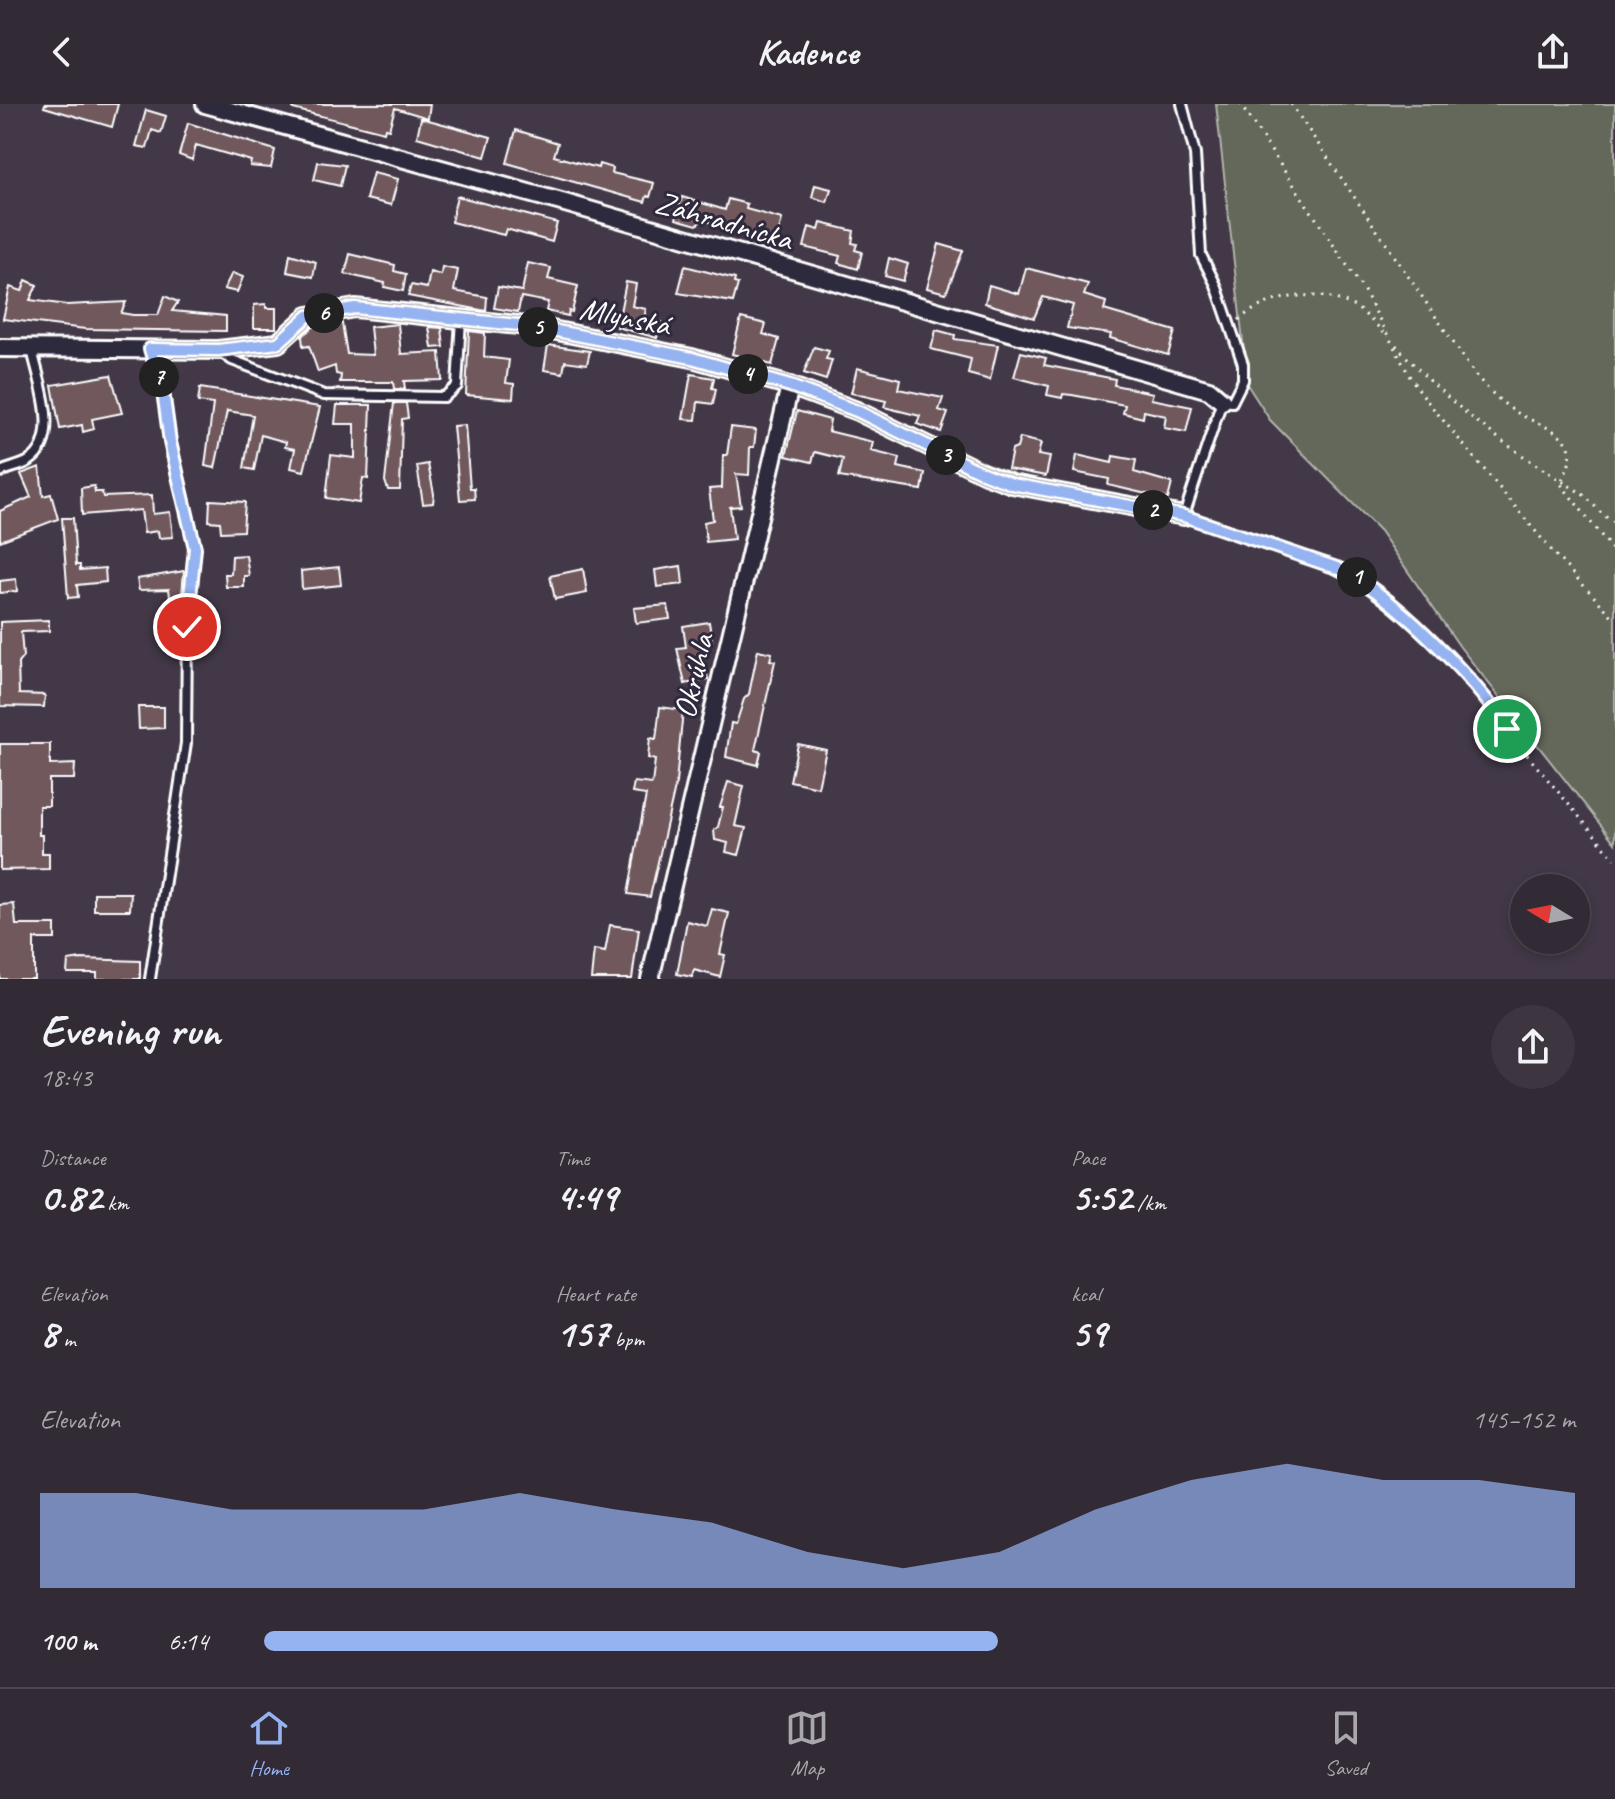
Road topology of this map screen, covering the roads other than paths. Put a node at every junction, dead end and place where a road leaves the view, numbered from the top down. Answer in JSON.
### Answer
{"nodes":[{"id":1,"x":205,"y":104,"type":"edge"},
{"id":2,"x":1182,"y":104,"type":"edge"},
{"id":3,"x":461,"y":319,"type":"junction"},
{"id":4,"x":0,"y":348,"type":"edge"},
{"id":5,"x":31,"y":348,"type":"junction"},
{"id":6,"x":150,"y":349,"type":"junction"},
{"id":7,"x":218,"y":350,"type":"junction"},
{"id":8,"x":790,"y":386,"type":"junction"},
{"id":9,"x":1222,"y":401,"type":"junction"},
{"id":10,"x":0,"y":472,"type":"edge"},
{"id":11,"x":1184,"y":516,"type":"joint"},
{"id":12,"x":150,"y":979,"type":"edge"},
{"id":13,"x":650,"y":979,"type":"edge"}],
"edges":[{"from":1,"to":9,"type":"street","name":"Záhradnícka"},
{"from":2,"to":9,"type":"lane"},
{"from":3,"to":7,"type":"street","name":"Mlynská"},
{"from":3,"to":7,"type":"lane","name":"Mlynská"},
{"from":3,"to":8,"type":"street","name":"Mlynská"},
{"from":4,"to":5,"type":"street","name":"Mlynská"},
{"from":5,"to":6,"type":"street","name":"Mlynská"},
{"from":5,"to":10,"type":"lane"},
{"from":6,"to":7,"type":"street","name":"Mlynská"},
{"from":6,"to":12,"type":"lane"},
{"from":8,"to":11,"type":"street","name":"Mlynská"},
{"from":8,"to":13,"type":"street","name":"Okrúhla"},
{"from":9,"to":11,"type":"lane"}]}
